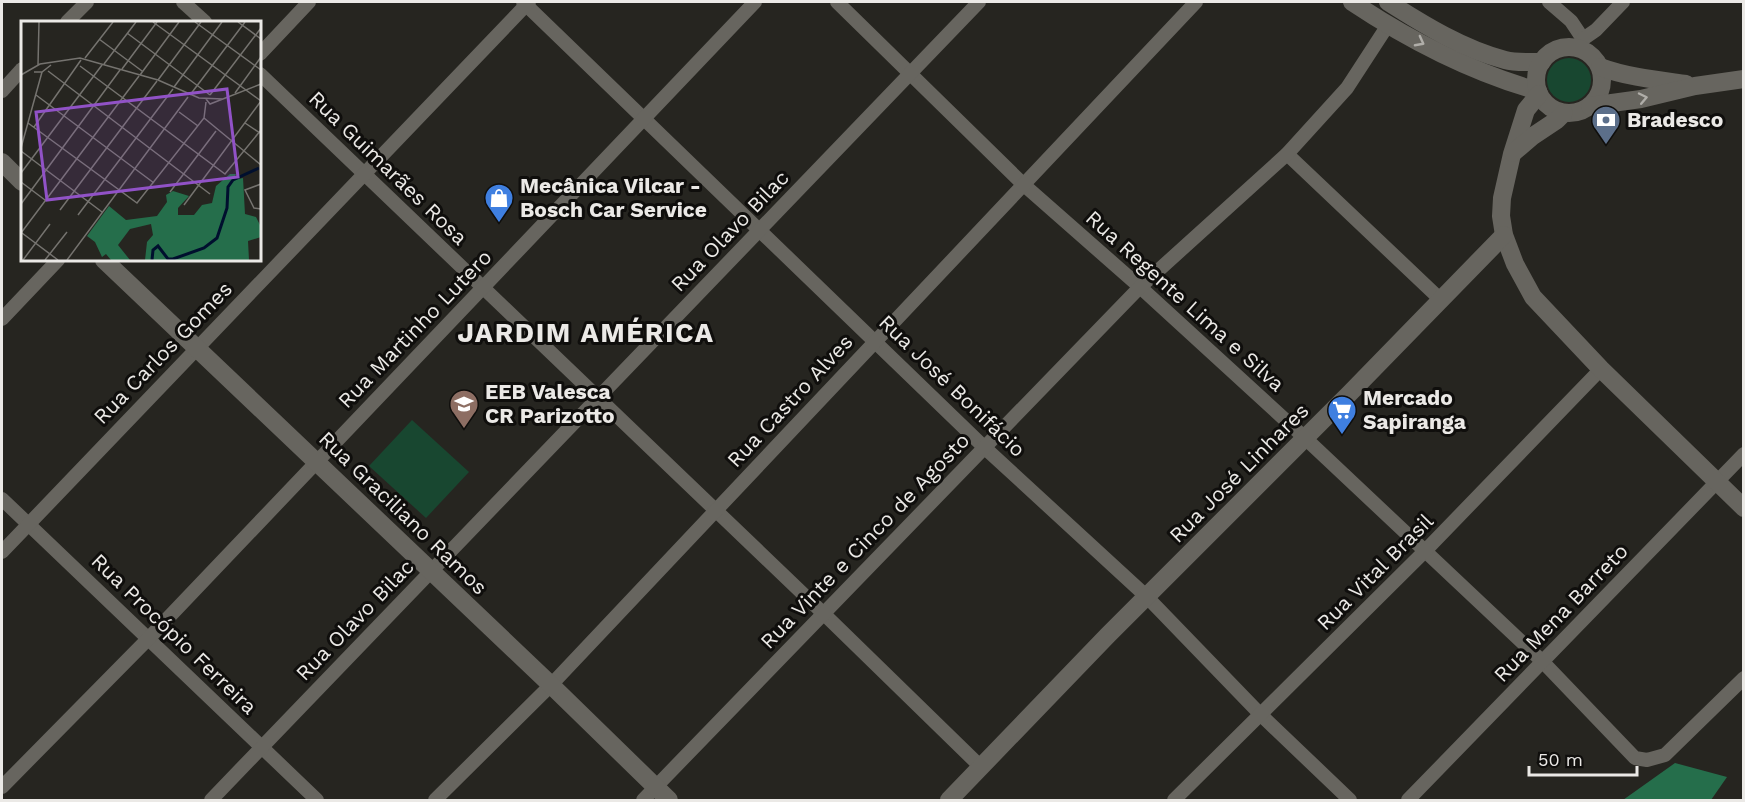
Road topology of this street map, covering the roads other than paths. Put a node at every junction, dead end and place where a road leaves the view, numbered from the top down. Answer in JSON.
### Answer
{"nodes":[{"id":1,"x":87,"y":2,"type":"edge"},
{"id":2,"x":183,"y":2,"type":"edge"},
{"id":3,"x":309,"y":2,"type":"edge"},
{"id":4,"x":526,"y":2,"type":"edge"},
{"id":5,"x":755,"y":2,"type":"edge"},
{"id":6,"x":837,"y":2,"type":"edge"},
{"id":7,"x":979,"y":2,"type":"edge"},
{"id":8,"x":1196,"y":2,"type":"edge"},
{"id":9,"x":1352,"y":2,"type":"edge"},
{"id":10,"x":1549,"y":2,"type":"edge"},
{"id":11,"x":1623,"y":2,"type":"edge"},
{"id":12,"x":1399,"y":4,"type":"edge"},
{"id":13,"x":68,"y":21,"type":"edge"},
{"id":14,"x":204,"y":21,"type":"edge"},
{"id":15,"x":1388,"y":25,"type":"junction"},
{"id":16,"x":1584,"y":45,"type":"junction"},
{"id":17,"x":261,"y":53,"type":"edge"},
{"id":18,"x":1542,"y":62,"type":"junction"},
{"id":19,"x":1600,"y":67,"type":"junction"},
{"id":20,"x":21,"y":70,"type":"edge"},
{"id":21,"x":910,"y":72,"type":"junction"},
{"id":22,"x":261,"y":75,"type":"edge"},
{"id":23,"x":1743,"y":78,"type":"edge"},
{"id":24,"x":1695,"y":86,"type":"junction"},
{"id":25,"x":2,"y":91,"type":"edge"},
{"id":26,"x":1538,"y":92,"type":"junction"},
{"id":27,"x":1590,"y":106,"type":"junction"},
{"id":28,"x":1564,"y":113,"type":"junction"},
{"id":29,"x":644,"y":118,"type":"junction"},
{"id":30,"x":1287,"y":154,"type":"junction"},
{"id":31,"x":1512,"y":154,"type":"junction"},
{"id":32,"x":2,"y":162,"type":"edge"},
{"id":33,"x":363,"y":174,"type":"junction"},
{"id":34,"x":21,"y":181,"type":"edge"},
{"id":35,"x":1024,"y":185,"type":"junction"},
{"id":36,"x":760,"y":230,"type":"junction"},
{"id":37,"x":1504,"y":235,"type":"junction"},
{"id":38,"x":57,"y":261,"type":"edge"},
{"id":39,"x":105,"y":261,"type":"edge"},
{"id":40,"x":1140,"y":287,"type":"junction"},
{"id":41,"x":483,"y":288,"type":"junction"},
{"id":42,"x":1441,"y":300,"type":"junction"},
{"id":43,"x":2,"y":319,"type":"edge"},
{"id":44,"x":875,"y":341,"type":"junction"},
{"id":45,"x":197,"y":348,"type":"junction"},
{"id":46,"x":1601,"y":369,"type":"junction"},
{"id":47,"x":598,"y":398,"type":"junction"},
{"id":48,"x":1305,"y":438,"type":"junction"},
{"id":49,"x":985,"y":448,"type":"junction"},
{"id":50,"x":1743,"y":454,"type":"edge"},
{"id":51,"x":317,"y":462,"type":"junction"},
{"id":52,"x":1717,"y":482,"type":"junction"},
{"id":53,"x":2,"y":499,"type":"edge"},
{"id":54,"x":1743,"y":508,"type":"edge"},
{"id":55,"x":716,"y":510,"type":"junction"},
{"id":56,"x":28,"y":524,"type":"junction"},
{"id":57,"x":1425,"y":551,"type":"junction"},
{"id":58,"x":2,"y":552,"type":"edge"},
{"id":59,"x":432,"y":571,"type":"junction"},
{"id":60,"x":1146,"y":596,"type":"junction"},
{"id":61,"x":824,"y":614,"type":"junction"},
{"id":62,"x":148,"y":639,"type":"junction"},
{"id":63,"x":1543,"y":662,"type":"junction"},
{"id":64,"x":1743,"y":678,"type":"edge"},
{"id":65,"x":551,"y":685,"type":"junction"},
{"id":66,"x":1262,"y":715,"type":"junction"},
{"id":67,"x":262,"y":747,"type":"junction"},
{"id":68,"x":981,"y":767,"type":"junction"},
{"id":69,"x":2,"y":787,"type":"edge"},
{"id":70,"x":649,"y":794,"type":"edge"},
{"id":71,"x":211,"y":801,"type":"edge"},
{"id":72,"x":317,"y":801,"type":"edge"},
{"id":73,"x":435,"y":801,"type":"edge"},
{"id":74,"x":669,"y":801,"type":"edge"},
{"id":75,"x":949,"y":801,"type":"edge"},
{"id":76,"x":1174,"y":801,"type":"edge"},
{"id":77,"x":1350,"y":801,"type":"edge"},
{"id":78,"x":1408,"y":801,"type":"edge"}],
"edges":[{"from":1,"to":13,"type":"street"},
{"from":2,"to":14,"type":"street"},
{"from":3,"to":17,"type":"street"},
{"from":4,"to":29,"type":"street","name":"Rua José Bonifácio"},
{"from":4,"to":33,"type":"street","name":"Rua Carlos Gomes"},
{"from":5,"to":29,"type":"street","name":"Rua Martinho Lutero"},
{"from":6,"to":21,"type":"street","name":"Rua Regente Lima e Silva"},
{"from":7,"to":21,"type":"street","name":"Rua Olavo Bilac"},
{"from":8,"to":35,"type":"street","name":"Rua Castro Alves"},
{"from":9,"to":15,"type":"street"},
{"from":10,"to":16,"type":"street"},
{"from":11,"to":16,"type":"street"},
{"from":12,"to":18,"type":"street"},
{"from":15,"to":26,"type":"street","one_way":true},
{"from":15,"to":30,"type":"street","name":"Rua Vinte e Cinco de Agosto"},
{"from":16,"to":18,"type":"street"},
{"from":16,"to":19,"type":"street"},
{"from":18,"to":26,"type":"street"},
{"from":19,"to":24,"type":"street"},
{"from":19,"to":27,"type":"street"},
{"from":20,"to":25,"type":"street"},
{"from":21,"to":35,"type":"street","name":"Rua Regente Lima e Silva"},
{"from":21,"to":36,"type":"street","name":"Rua Olavo Bilac"},
{"from":22,"to":33,"type":"street","name":"Rua Guimarães Rosa"},
{"from":23,"to":24,"type":"street"},
{"from":27,"to":24,"type":"street","one_way":true},
{"from":26,"to":28,"type":"street"},
{"from":26,"to":31,"type":"street"},
{"from":27,"to":28,"type":"street"},
{"from":28,"to":31,"type":"street"},
{"from":29,"to":36,"type":"street","name":"Rua José Bonifácio"},
{"from":29,"to":41,"type":"street","name":"Rua Martinho Lutero"},
{"from":30,"to":40,"type":"street","name":"Rua Vinte e Cinco de Agosto"},
{"from":30,"to":42,"type":"street"},
{"from":31,"to":37,"type":"street"},
{"from":32,"to":34,"type":"street"},
{"from":33,"to":41,"type":"street","name":"Rua Guimarães Rosa"},
{"from":33,"to":45,"type":"street","name":"Rua Carlos Gomes"},
{"from":35,"to":40,"type":"street","name":"Rua Regente Lima e Silva"},
{"from":35,"to":44,"type":"street","name":"Rua Castro Alves"},
{"from":36,"to":44,"type":"street","name":"Rua José Bonifácio"},
{"from":36,"to":47,"type":"street","name":"Rua Olavo Bilac"},
{"from":37,"to":42,"type":"street","name":"Rua José Linhares"},
{"from":37,"to":46,"type":"street"},
{"from":38,"to":43,"type":"street"},
{"from":39,"to":45,"type":"street","name":"Rua Graciliano Ramos"},
{"from":40,"to":48,"type":"street","name":"Rua Regente Lima e Silva"},
{"from":40,"to":49,"type":"street","name":"Rua Vinte e Cinco de Agosto"},
{"from":41,"to":47,"type":"street","name":"Rua Guimarães Rosa"},
{"from":41,"to":51,"type":"street","name":"Rua Martinho Lutero"},
{"from":42,"to":48,"type":"street","name":"Rua José Linhares"},
{"from":44,"to":49,"type":"street","name":"Rua José Bonifácio"},
{"from":44,"to":55,"type":"street","name":"Rua Castro Alves"},
{"from":45,"to":51,"type":"street","name":"Rua Graciliano Ramos"},
{"from":45,"to":56,"type":"street","name":"Rua Carlos Gomes"},
{"from":46,"to":52,"type":"street"},
{"from":46,"to":57,"type":"street","name":"Rua Vital Brasil"},
{"from":47,"to":55,"type":"street","name":"Rua Guimarães Rosa"},
{"from":47,"to":59,"type":"street","name":"Rua Olavo Bilac"},
{"from":48,"to":57,"type":"street","name":"Rua Regente Lima e Silva"},
{"from":48,"to":60,"type":"street","name":"Rua José Linhares"},
{"from":49,"to":60,"type":"street","name":"Rua José Bonifácio"},
{"from":49,"to":61,"type":"street","name":"Rua Vinte e Cinco de Agosto"},
{"from":50,"to":52,"type":"street","name":"Rua Mena Barreto"},
{"from":51,"to":59,"type":"street","name":"Rua Graciliano Ramos"},
{"from":51,"to":62,"type":"street","name":"Rua Martinho Lutero"},
{"from":52,"to":54,"type":"street"},
{"from":52,"to":63,"type":"street","name":"Rua Mena Barreto"},
{"from":53,"to":56,"type":"street","name":"Rua Procópio Ferreira"},
{"from":55,"to":61,"type":"street","name":"Rua Guimarães Rosa"},
{"from":55,"to":65,"type":"street","name":"Rua Castro Alves"},
{"from":56,"to":58,"type":"street","name":"Rua Carlos Gomes"},
{"from":56,"to":62,"type":"street","name":"Rua Procópio Ferreira"},
{"from":57,"to":63,"type":"street","name":"Rua Regente Lima e Silva"},
{"from":57,"to":66,"type":"street","name":"Rua Vital Brasil"},
{"from":59,"to":65,"type":"street","name":"Rua Graciliano Ramos"},
{"from":59,"to":67,"type":"street","name":"Rua Olavo Bilac"},
{"from":60,"to":66,"type":"street","name":"Rua José Bonifácio"},
{"from":60,"to":68,"type":"street","name":"Rua José Linhares"},
{"from":61,"to":68,"type":"street","name":"Rua Guimarães Rosa"},
{"from":61,"to":70,"type":"street","name":"Rua Vinte e Cinco de Agosto"},
{"from":62,"to":67,"type":"street","name":"Rua Procópio Ferreira"},
{"from":62,"to":69,"type":"street","name":"Rua Martinho Lutero"},
{"from":63,"to":64,"type":"street","name":"Rua Regente Lima e Silva"},
{"from":63,"to":78,"type":"street","name":"Rua Mena Barreto"},
{"from":65,"to":70,"type":"street","name":"Rua Graciliano Ramos"},
{"from":65,"to":73,"type":"street","name":"Rua Castro Alves"},
{"from":66,"to":76,"type":"street","name":"Rua Vital Brasil"},
{"from":66,"to":77,"type":"street","name":"Rua José Bonifácio"},
{"from":67,"to":71,"type":"street","name":"Rua Olavo Bilac"},
{"from":67,"to":72,"type":"street","name":"Rua Procópio Ferreira"},
{"from":68,"to":75,"type":"street","name":"Rua José Linhares"},
{"from":70,"to":74,"type":"street","name":"Rua Graciliano Ramos"}]}
